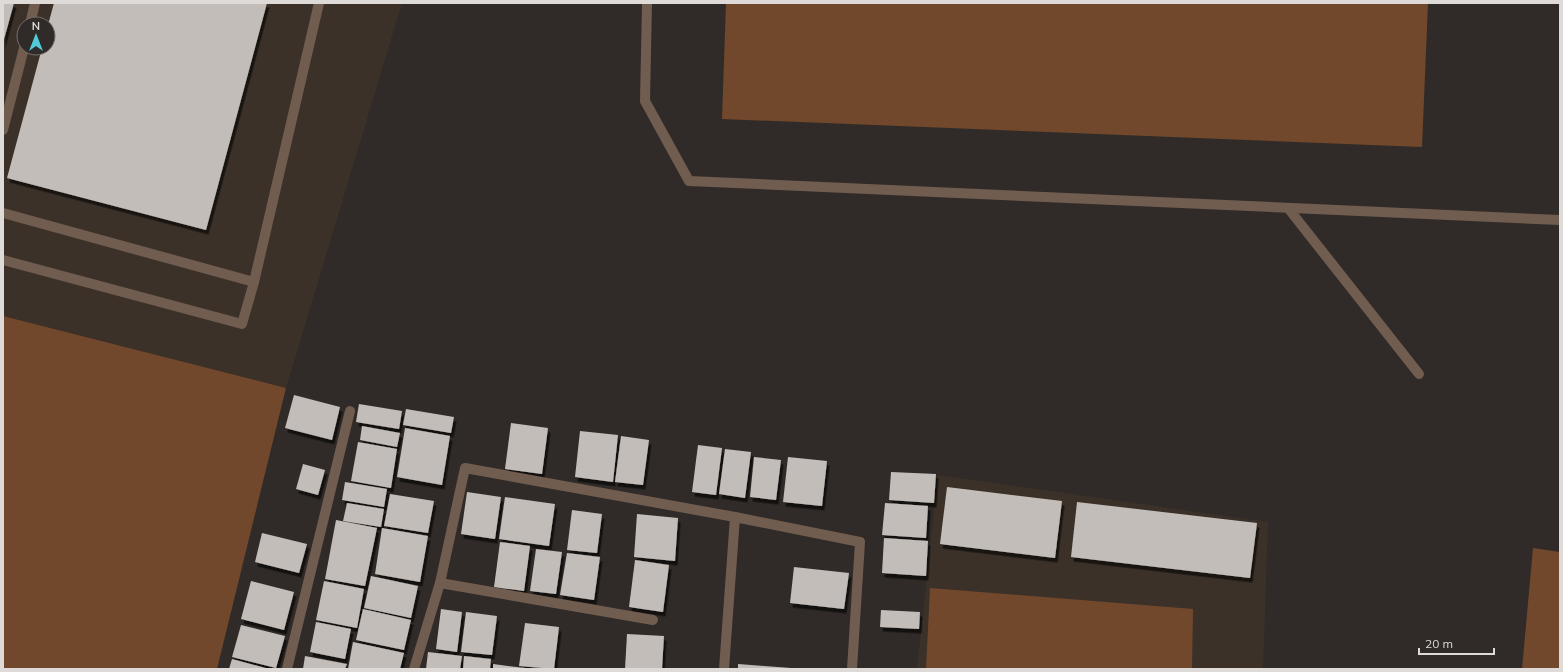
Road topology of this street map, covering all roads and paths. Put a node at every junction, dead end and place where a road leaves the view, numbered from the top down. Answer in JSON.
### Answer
{"nodes":[{"id":1,"x":35,"y":3,"type":"edge"},
{"id":2,"x":319,"y":3,"type":"edge"},
{"id":3,"x":647,"y":3,"type":"edge"},
{"id":4,"x":32,"y":16,"type":"edge"},
{"id":5,"x":22,"y":56,"type":"edge"},
{"id":6,"x":3,"y":130,"type":"edge"},
{"id":7,"x":1288,"y":208,"type":"junction"},
{"id":8,"x":3,"y":213,"type":"edge"},
{"id":9,"x":1560,"y":220,"type":"edge"},
{"id":10,"x":3,"y":260,"type":"edge"},
{"id":11,"x":254,"y":282,"type":"junction"},
{"id":12,"x":1419,"y":374,"type":"dead end"},
{"id":13,"x":350,"y":411,"type":"dead end"},
{"id":14,"x":735,"y":517,"type":"junction"},
{"id":15,"x":440,"y":583,"type":"junction"},
{"id":16,"x":652,"y":620,"type":"dead end"},
{"id":17,"x":287,"y":669,"type":"edge"},
{"id":18,"x":414,"y":669,"type":"edge"},
{"id":19,"x":724,"y":669,"type":"edge"},
{"id":20,"x":852,"y":669,"type":"edge"}],
"edges":[{"from":1,"to":4,"type":"street"},
{"from":2,"to":11,"type":"street"},
{"from":3,"to":7,"type":"street"},
{"from":5,"to":6,"type":"street"},
{"from":7,"to":9,"type":"street"},
{"from":7,"to":12,"type":"street"},
{"from":8,"to":11,"type":"street"},
{"from":10,"to":11,"type":"street"},
{"from":13,"to":17,"type":"street"},
{"from":14,"to":15,"type":"street"},
{"from":14,"to":19,"type":"street"},
{"from":14,"to":20,"type":"street"},
{"from":15,"to":16,"type":"street"},
{"from":15,"to":18,"type":"street"}]}
